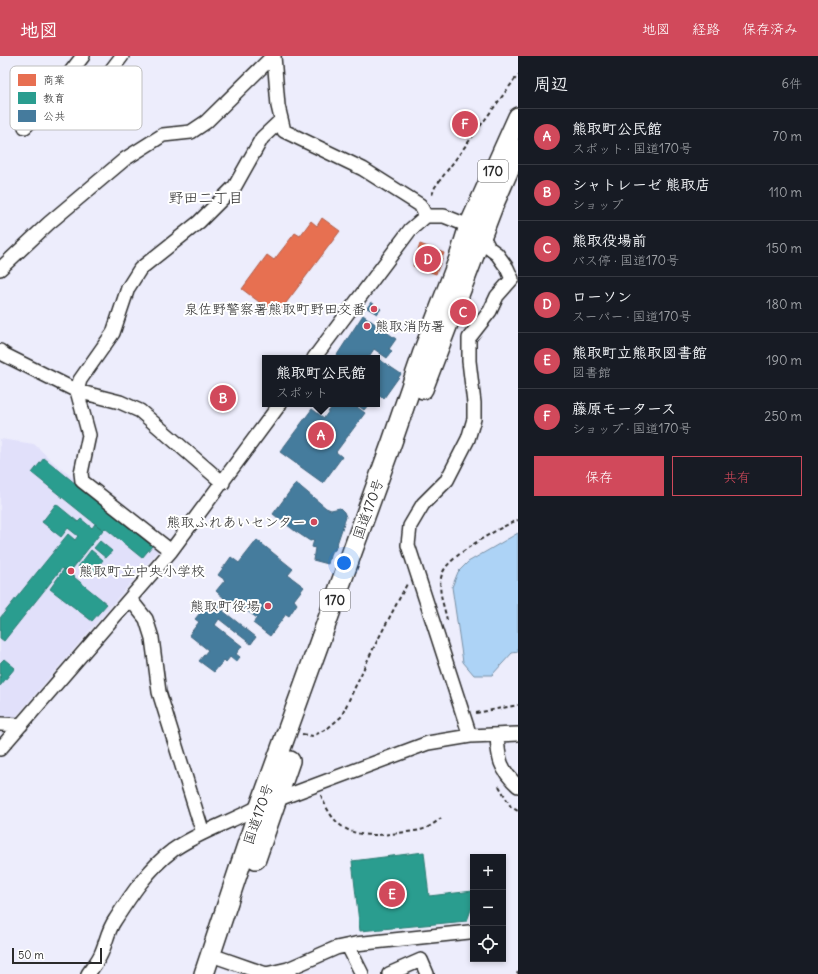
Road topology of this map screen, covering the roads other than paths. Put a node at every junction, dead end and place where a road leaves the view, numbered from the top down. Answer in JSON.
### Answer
{"nodes":[{"id":1,"x":83,"y":56,"type":"edge"},
{"id":2,"x":122,"y":56,"type":"edge"},
{"id":3,"x":274,"y":56,"type":"edge"},
{"id":4,"x":75,"y":66,"type":"edge"},
{"id":5,"x":114,"y":66,"type":"edge"},
{"id":6,"x":518,"y":117,"type":"edge"},
{"id":7,"x":280,"y":121,"type":"junction"},
{"id":8,"x":518,"y":149,"type":"edge"},
{"id":9,"x":426,"y":216,"type":"junction"},
{"id":10,"x":475,"y":230,"type":"junction"},
{"id":11,"x":0,"y":269,"type":"edge"},
{"id":12,"x":515,"y":280,"type":"edge"},
{"id":13,"x":0,"y":351,"type":"edge"},
{"id":14,"x":316,"y":355,"type":"edge"},
{"id":15,"x":78,"y":391,"type":"junction"},
{"id":16,"x":278,"y":407,"type":"edge"},
{"id":17,"x":223,"y":483,"type":"junction"},
{"id":18,"x":171,"y":552,"type":"junction"},
{"id":19,"x":130,"y":599,"type":"junction"},
{"id":20,"x":0,"y":724,"type":"edge"},
{"id":21,"x":21,"y":725,"type":"junction"},
{"id":22,"x":518,"y":734,"type":"edge"},
{"id":23,"x":497,"y":735,"type":"junction"},
{"id":24,"x":470,"y":736,"type":"junction"},
{"id":25,"x":0,"y":749,"type":"edge"},
{"id":26,"x":518,"y":786,"type":"edge"},
{"id":27,"x":269,"y":803,"type":"junction"},
{"id":28,"x":203,"y":833,"type":"junction"},
{"id":29,"x":469,"y":932,"type":"dead end"},
{"id":30,"x":348,"y":946,"type":"junction"},
{"id":31,"x":217,"y":966,"type":"edge"},
{"id":32,"x":289,"y":971,"type":"edge"},
{"id":33,"x":88,"y":974,"type":"edge"},
{"id":34,"x":204,"y":974,"type":"edge"},
{"id":35,"x":362,"y":974,"type":"edge"},
{"id":36,"x":389,"y":974,"type":"edge"},
{"id":37,"x":427,"y":974,"type":"edge"}],
"edges":[{"from":1,"to":4,"type":"street"},
{"from":2,"to":5,"type":"street"},
{"from":3,"to":7,"type":"street"},
{"from":3,"to":11,"type":"street"},
{"from":6,"to":10,"type":"highway","name":"国道170号","number":"170"},
{"from":7,"to":9,"type":"street"},
{"from":7,"to":15,"type":"street"},
{"from":8,"to":10,"type":"highway","name":"国道170号","number":"170"},
{"from":9,"to":10,"type":"street"},
{"from":9,"to":14,"type":"street"},
{"from":10,"to":12,"type":"street"},
{"from":10,"to":27,"type":"highway","name":"国道170号","number":"170"},
{"from":10,"to":27,"type":"highway","name":"国道170号","number":"170"},
{"from":12,"to":24,"type":"street"},
{"from":13,"to":15,"type":"street"},
{"from":15,"to":17,"type":"street"},
{"from":15,"to":18,"type":"street"},
{"from":16,"to":17,"type":"street"},
{"from":17,"to":18,"type":"street"},
{"from":18,"to":19,"type":"street"},
{"from":19,"to":21,"type":"street"},
{"from":19,"to":28,"type":"street"},
{"from":20,"to":21,"type":"street"},
{"from":21,"to":25,"type":"street"},
{"from":22,"to":23,"type":"street"},
{"from":23,"to":24,"type":"street"},
{"from":23,"to":26,"type":"street"},
{"from":24,"to":27,"type":"street"},
{"from":27,"to":28,"type":"street"},
{"from":27,"to":31,"type":"highway","name":"国道170号","number":"170"},
{"from":27,"to":34,"type":"highway","name":"国道170号","number":"170"},
{"from":28,"to":33,"type":"street"},
{"from":29,"to":30,"type":"street"},
{"from":30,"to":32,"type":"street"},
{"from":30,"to":35,"type":"street"},
{"from":31,"to":32,"type":"street"},
{"from":36,"to":37,"type":"street"}]}
